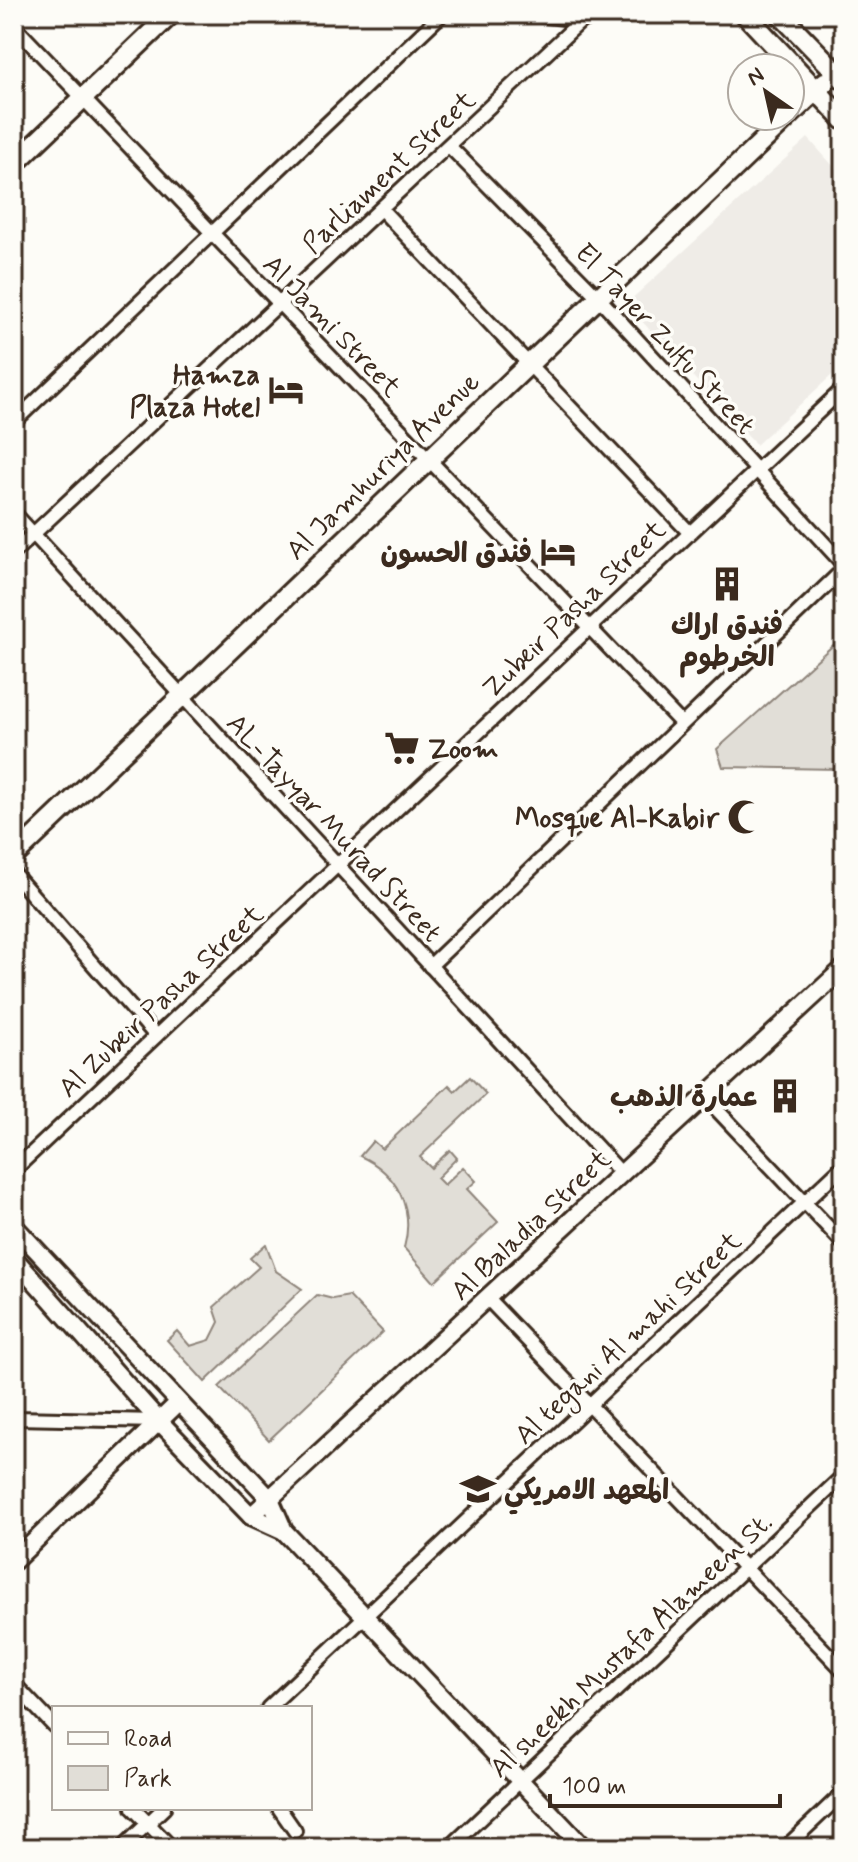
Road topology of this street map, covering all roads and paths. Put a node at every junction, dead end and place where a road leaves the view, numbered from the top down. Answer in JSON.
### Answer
{"nodes":[{"id":1,"x":171,"y":14,"type":"edge"},
{"id":2,"x":442,"y":14,"type":"edge"},
{"id":3,"x":530,"y":14,"type":"edge"},
{"id":4,"x":611,"y":14,"type":"edge"},
{"id":5,"x":745,"y":14,"type":"edge"},
{"id":6,"x":780,"y":14,"type":"edge"},
{"id":7,"x":582,"y":20,"type":"junction"},
{"id":8,"x":14,"y":26,"type":"edge"},
{"id":9,"x":841,"y":71,"type":"edge"},
{"id":10,"x":817,"y":90,"type":"junction"},
{"id":11,"x":84,"y":98,"type":"junction"},
{"id":12,"x":806,"y":101,"type":"edge"},
{"id":13,"x":844,"y":120,"type":"edge"},
{"id":14,"x":773,"y":132,"type":"edge"},
{"id":15,"x":449,"y":146,"type":"junction"},
{"id":16,"x":14,"y":164,"type":"edge"},
{"id":17,"x":381,"y":209,"type":"junction"},
{"id":18,"x":212,"y":234,"type":"junction"},
{"id":19,"x":598,"y":297,"type":"junction"},
{"id":20,"x":280,"y":304,"type":"junction"},
{"id":21,"x":528,"y":364,"type":"junction"},
{"id":22,"x":844,"y":388,"type":"edge"},
{"id":23,"x":14,"y":422,"type":"edge"},
{"id":24,"x":427,"y":461,"type":"junction"},
{"id":25,"x":756,"y":471,"type":"junction"},
{"id":26,"x":14,"y":513,"type":"edge"},
{"id":27,"x":688,"y":531,"type":"junction"},
{"id":28,"x":32,"y":534,"type":"junction"},
{"id":29,"x":14,"y":552,"type":"edge"},
{"id":30,"x":844,"y":567,"type":"edge"},
{"id":31,"x":590,"y":624,"type":"junction"},
{"id":32,"x":182,"y":697,"type":"junction"},
{"id":33,"x":681,"y":723,"type":"junction"},
{"id":34,"x":14,"y":856,"type":"edge"},
{"id":35,"x":340,"y":866,"type":"junction"},
{"id":36,"x":14,"y":874,"type":"edge"},
{"id":37,"x":430,"y":966,"type":"junction"},
{"id":38,"x":844,"y":968,"type":"edge"},
{"id":39,"x":156,"y":1036,"type":"junction"},
{"id":40,"x":705,"y":1097,"type":"junction"},
{"id":41,"x":844,"y":1165,"type":"edge"},
{"id":42,"x":14,"y":1170,"type":"edge"},
{"id":43,"x":621,"y":1173,"type":"junction"},
{"id":44,"x":804,"y":1203,"type":"junction"},
{"id":45,"x":14,"y":1226,"type":"edge"},
{"id":46,"x":844,"y":1244,"type":"edge"},
{"id":47,"x":14,"y":1258,"type":"edge"},
{"id":48,"x":74,"y":1290,"type":"junction"},
{"id":49,"x":488,"y":1299,"type":"junction"},
{"id":50,"x":58,"y":1305,"type":"junction"},
{"id":51,"x":178,"y":1403,"type":"junction"},
{"id":52,"x":589,"y":1406,"type":"junction"},
{"id":53,"x":14,"y":1418,"type":"edge"},
{"id":54,"x":159,"y":1421,"type":"junction"},
{"id":55,"x":844,"y":1475,"type":"edge"},
{"id":56,"x":270,"y":1499,"type":"junction"},
{"id":57,"x":251,"y":1516,"type":"junction"},
{"id":58,"x":284,"y":1531,"type":"junction"},
{"id":59,"x":14,"y":1561,"type":"edge"},
{"id":60,"x":745,"y":1569,"type":"junction"},
{"id":61,"x":366,"y":1617,"type":"junction"},
{"id":62,"x":844,"y":1671,"type":"edge"},
{"id":63,"x":14,"y":1684,"type":"edge"},
{"id":64,"x":270,"y":1706,"type":"edge"},
{"id":65,"x":52,"y":1724,"type":"edge"},
{"id":66,"x":520,"y":1781,"type":"junction"},
{"id":67,"x":844,"y":1792,"type":"edge"},
{"id":68,"x":135,"y":1810,"type":"edge"},
{"id":69,"x":162,"y":1810,"type":"edge"},
{"id":70,"x":280,"y":1810,"type":"edge"},
{"id":71,"x":148,"y":1823,"type":"junction"},
{"id":72,"x":295,"y":1831,"type":"dead end"},
{"id":73,"x":122,"y":1848,"type":"edge"},
{"id":74,"x":172,"y":1848,"type":"edge"},
{"id":75,"x":449,"y":1848,"type":"edge"},
{"id":76,"x":584,"y":1848,"type":"edge"},
{"id":77,"x":785,"y":1848,"type":"edge"}],
"edges":[{"from":1,"to":11,"type":"main road"},
{"from":2,"to":18,"type":"street"},
{"from":3,"to":7,"type":"street"},
{"from":4,"to":7,"type":"street"},
{"from":5,"to":10,"type":"main road"},
{"from":6,"to":9,"type":"main road"},
{"from":7,"to":15,"type":"street","name":"Parliament Street"},
{"from":8,"to":11,"type":"street","name":"Al Jami Street"},
{"from":9,"to":10,"type":"main road","name":"Al Jamhuriya Avenue"},
{"from":10,"to":12,"type":"main road","name":"Al Jamhuriya Avenue"},
{"from":10,"to":13,"type":"main road"},
{"from":11,"to":16,"type":"main road"},
{"from":11,"to":18,"type":"street","name":"Al Jami Street"},
{"from":14,"to":19,"type":"main road","name":"Al Jamhuriya Avenue"},
{"from":15,"to":17,"type":"street","name":"Parliament Street"},
{"from":15,"to":19,"type":"street","name":"El Tayer Zulfu Street"},
{"from":17,"to":20,"type":"street","name":"Parliament Street"},
{"from":17,"to":21,"type":"street"},
{"from":18,"to":20,"type":"street","name":"Al Jami Street"},
{"from":18,"to":23,"type":"street"},
{"from":19,"to":21,"type":"main road","name":"Al Jamhuriya Avenue"},
{"from":19,"to":25,"type":"street","name":"El Tayer Zulfu Street"},
{"from":20,"to":24,"type":"street","name":"Al Jami Street"},
{"from":20,"to":28,"type":"street","name":"Parliament Street"},
{"from":21,"to":24,"type":"main road","name":"Al Jamhuriya Avenue"},
{"from":21,"to":27,"type":"street"},
{"from":22,"to":25,"type":"street","name":"Zubeir Pasha Street"},
{"from":24,"to":31,"type":"street","name":"Al Jami Street"},
{"from":24,"to":32,"type":"main road","name":"Al Jamhuriya Avenue"},
{"from":25,"to":27,"type":"street","name":"Zubeir Pasha Street"},
{"from":25,"to":30,"type":"street","name":"El Tayer Zulfu Street"},
{"from":26,"to":28,"type":"street","name":"AL-Tayyar Murad Street"},
{"from":27,"to":31,"type":"street","name":"Zubeir Pasha Street"},
{"from":28,"to":29,"type":"street","name":"Parliament Street"},
{"from":28,"to":32,"type":"street","name":"AL-Tayyar Murad Street"},
{"from":30,"to":33,"type":"street"},
{"from":31,"to":33,"type":"street","name":"Al Jami Street"},
{"from":31,"to":35,"type":"street","name":"Zubeir Pasha Street"},
{"from":32,"to":34,"type":"main road","name":"Al Jamhuriya Avenue"},
{"from":32,"to":35,"type":"street","name":"AL-Tayyar Murad Street"},
{"from":33,"to":37,"type":"street"},
{"from":35,"to":37,"type":"street","name":"AL-Tayyar Murad Street"},
{"from":35,"to":39,"type":"street","name":"Al Zubeir Pasha Street"},
{"from":36,"to":39,"type":"street"},
{"from":37,"to":43,"type":"street","name":"AL-Tayyar Murad Street"},
{"from":38,"to":40,"type":"street","name":"Al Baladia Street"},
{"from":39,"to":42,"type":"street","name":"Al Zubeir Pasha Street"},
{"from":40,"to":43,"type":"street","name":"Al Baladia Street"},
{"from":40,"to":44,"type":"street"},
{"from":41,"to":44,"type":"street","name":"Al tegani Al mahi Street"},
{"from":43,"to":49,"type":"street","name":"Al Baladia Street"},
{"from":44,"to":46,"type":"street"},
{"from":44,"to":52,"type":"street","name":"Al tegani Al mahi Street"},
{"from":45,"to":48,"type":"street"},
{"from":47,"to":50,"type":"street"},
{"from":48,"to":50,"type":"street"},
{"from":48,"to":51,"type":"street"},
{"from":49,"to":52,"type":"street"},
{"from":49,"to":56,"type":"street","name":"Al Baladia Street"},
{"from":50,"to":54,"type":"street"},
{"from":51,"to":54,"type":"street"},
{"from":51,"to":56,"type":"street"},
{"from":52,"to":60,"type":"street"},
{"from":52,"to":61,"type":"street","name":"Al tegani Al mahi Street"},
{"from":53,"to":54,"type":"street"},
{"from":54,"to":57,"type":"street"},
{"from":54,"to":59,"type":"street"},
{"from":55,"to":60,"type":"street","name":"Al sheekh Mustafa Alameen St."},
{"from":56,"to":57,"type":"street","name":"Al Baladia Street"},
{"from":56,"to":58,"type":"street"},
{"from":57,"to":58,"type":"street"},
{"from":58,"to":61,"type":"street"},
{"from":60,"to":62,"type":"street"},
{"from":60,"to":66,"type":"street","name":"Al sheekh Mustafa Alameen St."},
{"from":61,"to":64,"type":"street","name":"Al tegani Al mahi Street"},
{"from":61,"to":66,"type":"street"},
{"from":63,"to":65,"type":"street"},
{"from":66,"to":75,"type":"street","name":"Al sheekh Mustafa Alameen St."},
{"from":66,"to":76,"type":"street"},
{"from":67,"to":77,"type":"street"},
{"from":68,"to":71,"type":"street"},
{"from":69,"to":71,"type":"street"},
{"from":70,"to":72,"type":"street"},
{"from":71,"to":73,"type":"street"},
{"from":71,"to":74,"type":"street"}]}
